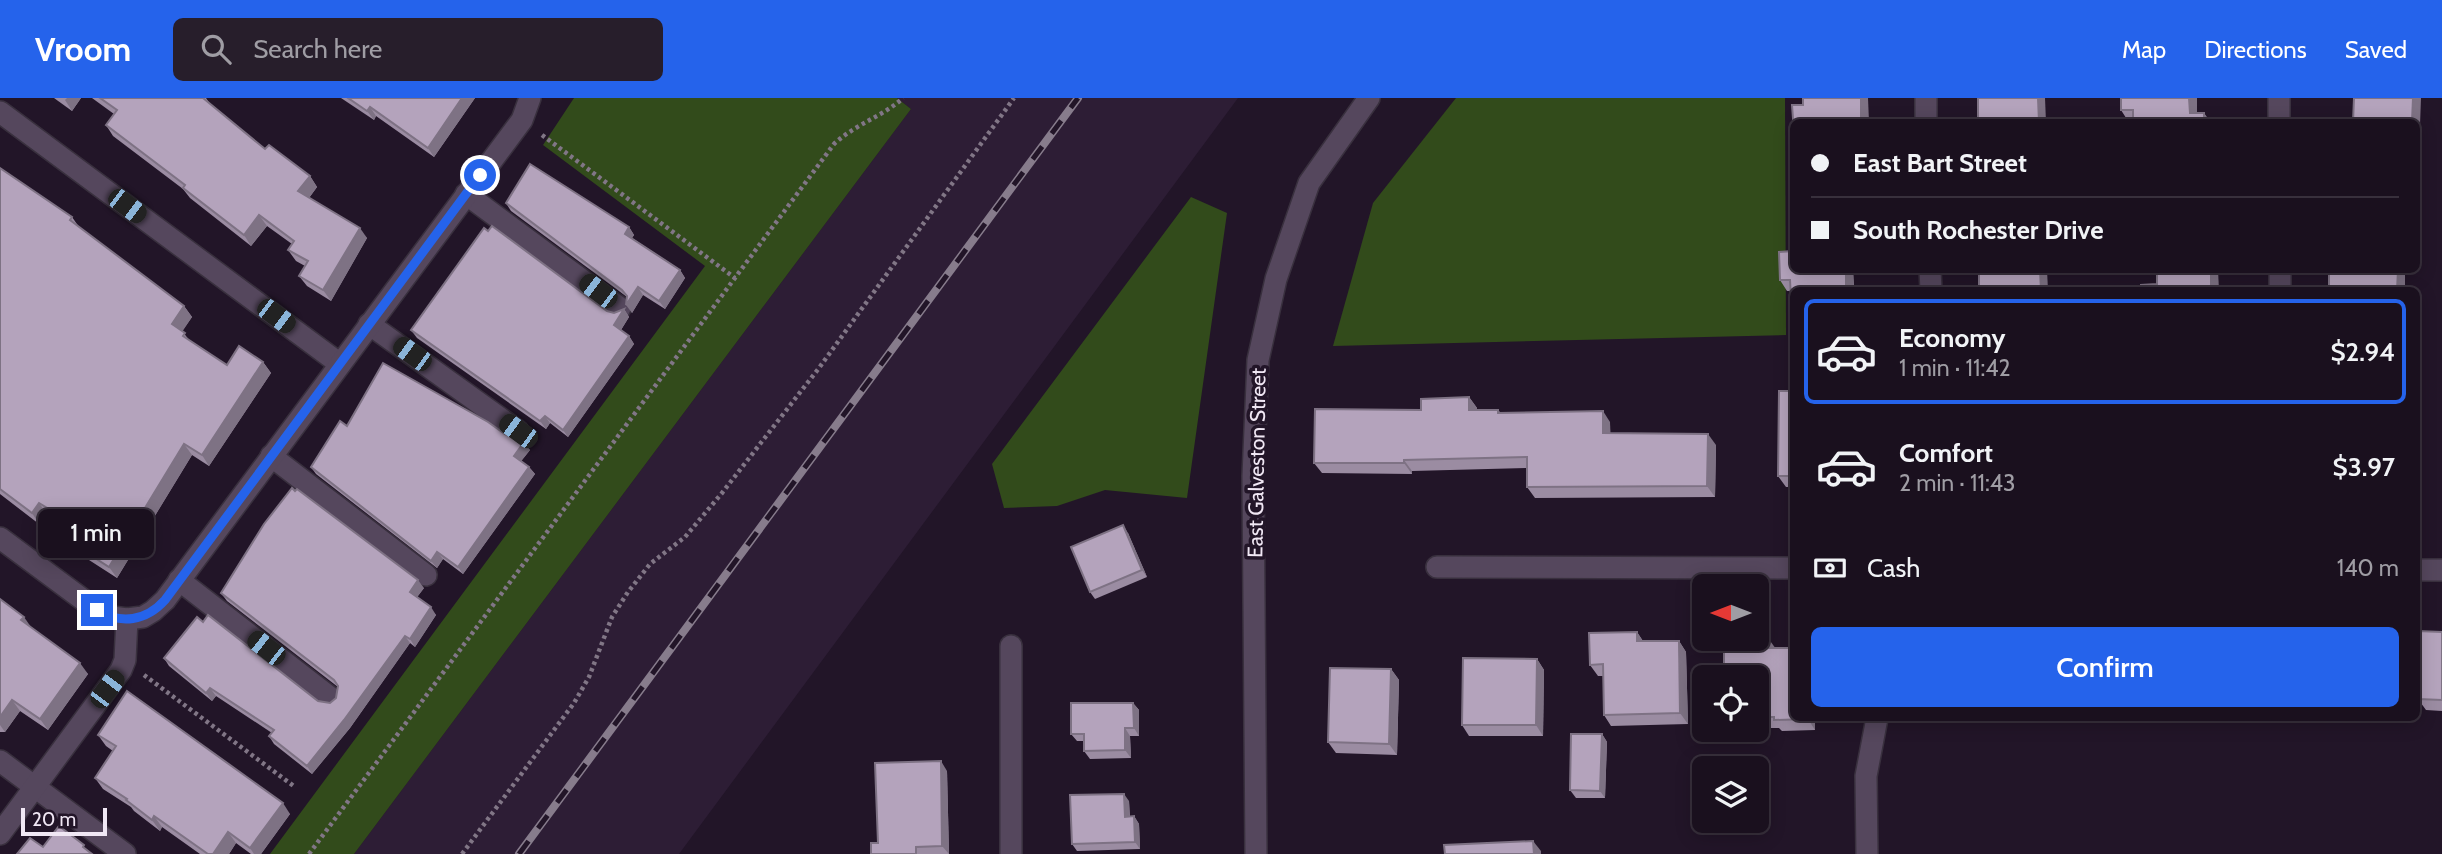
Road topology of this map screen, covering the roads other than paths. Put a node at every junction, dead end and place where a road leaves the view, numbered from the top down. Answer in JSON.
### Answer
{"nodes":[{"id":1,"x":530,"y":98,"type":"edge"},
{"id":2,"x":1369,"y":98,"type":"edge"},
{"id":3,"x":1926,"y":98,"type":"edge"},
{"id":4,"x":2279,"y":98,"type":"edge"},
{"id":5,"x":0,"y":112,"type":"edge"},
{"id":6,"x":1926,"y":119,"type":"edge"},
{"id":7,"x":2279,"y":119,"type":"edge"},
{"id":8,"x":466,"y":194,"type":"junction"},
{"id":9,"x":620,"y":308,"type":"edge"},
{"id":10,"x":369,"y":324,"type":"junction"},
{"id":11,"x":340,"y":364,"type":"junction"},
{"id":12,"x":518,"y":431,"type":"dead end"},
{"id":13,"x":271,"y":456,"type":"junction"},
{"id":14,"x":0,"y":538,"type":"edge"},
{"id":15,"x":1437,"y":567,"type":"dead end"},
{"id":16,"x":1790,"y":568,"type":"edge"},
{"id":17,"x":2420,"y":570,"type":"edge"},
{"id":18,"x":2442,"y":570,"type":"edge"},
{"id":19,"x":426,"y":575,"type":"dead end"},
{"id":20,"x":179,"y":580,"type":"junction"},
{"id":21,"x":131,"y":619,"type":"junction"},
{"id":22,"x":1011,"y":646,"type":"dead end"},
{"id":23,"x":331,"y":698,"type":"edge"},
{"id":24,"x":1876,"y":721,"type":"edge"},
{"id":25,"x":0,"y":761,"type":"edge"},
{"id":26,"x":34,"y":787,"type":"junction"},
{"id":27,"x":0,"y":834,"type":"edge"},
{"id":28,"x":125,"y":854,"type":"edge"},
{"id":29,"x":1011,"y":854,"type":"edge"},
{"id":30,"x":1256,"y":854,"type":"edge"},
{"id":31,"x":1867,"y":854,"type":"edge"}],
"edges":[{"from":1,"to":8,"type":"street"},
{"from":2,"to":30,"type":"street","name":"East Galveston Street"},
{"from":3,"to":6,"type":"street"},
{"from":4,"to":7,"type":"street"},
{"from":5,"to":11,"type":"street"},
{"from":8,"to":9,"type":"street"},
{"from":8,"to":10,"type":"street"},
{"from":10,"to":11,"type":"street"},
{"from":10,"to":12,"type":"street"},
{"from":11,"to":13,"type":"street"},
{"from":13,"to":19,"type":"street"},
{"from":13,"to":20,"type":"street"},
{"from":14,"to":21,"type":"street"},
{"from":15,"to":16,"type":"street"},
{"from":17,"to":18,"type":"street"},
{"from":20,"to":21,"type":"street"},
{"from":20,"to":23,"type":"street"},
{"from":21,"to":26,"type":"street"},
{"from":22,"to":29,"type":"street"},
{"from":24,"to":31,"type":"street"},
{"from":25,"to":26,"type":"street"},
{"from":26,"to":27,"type":"street"},
{"from":26,"to":28,"type":"street"}]}
